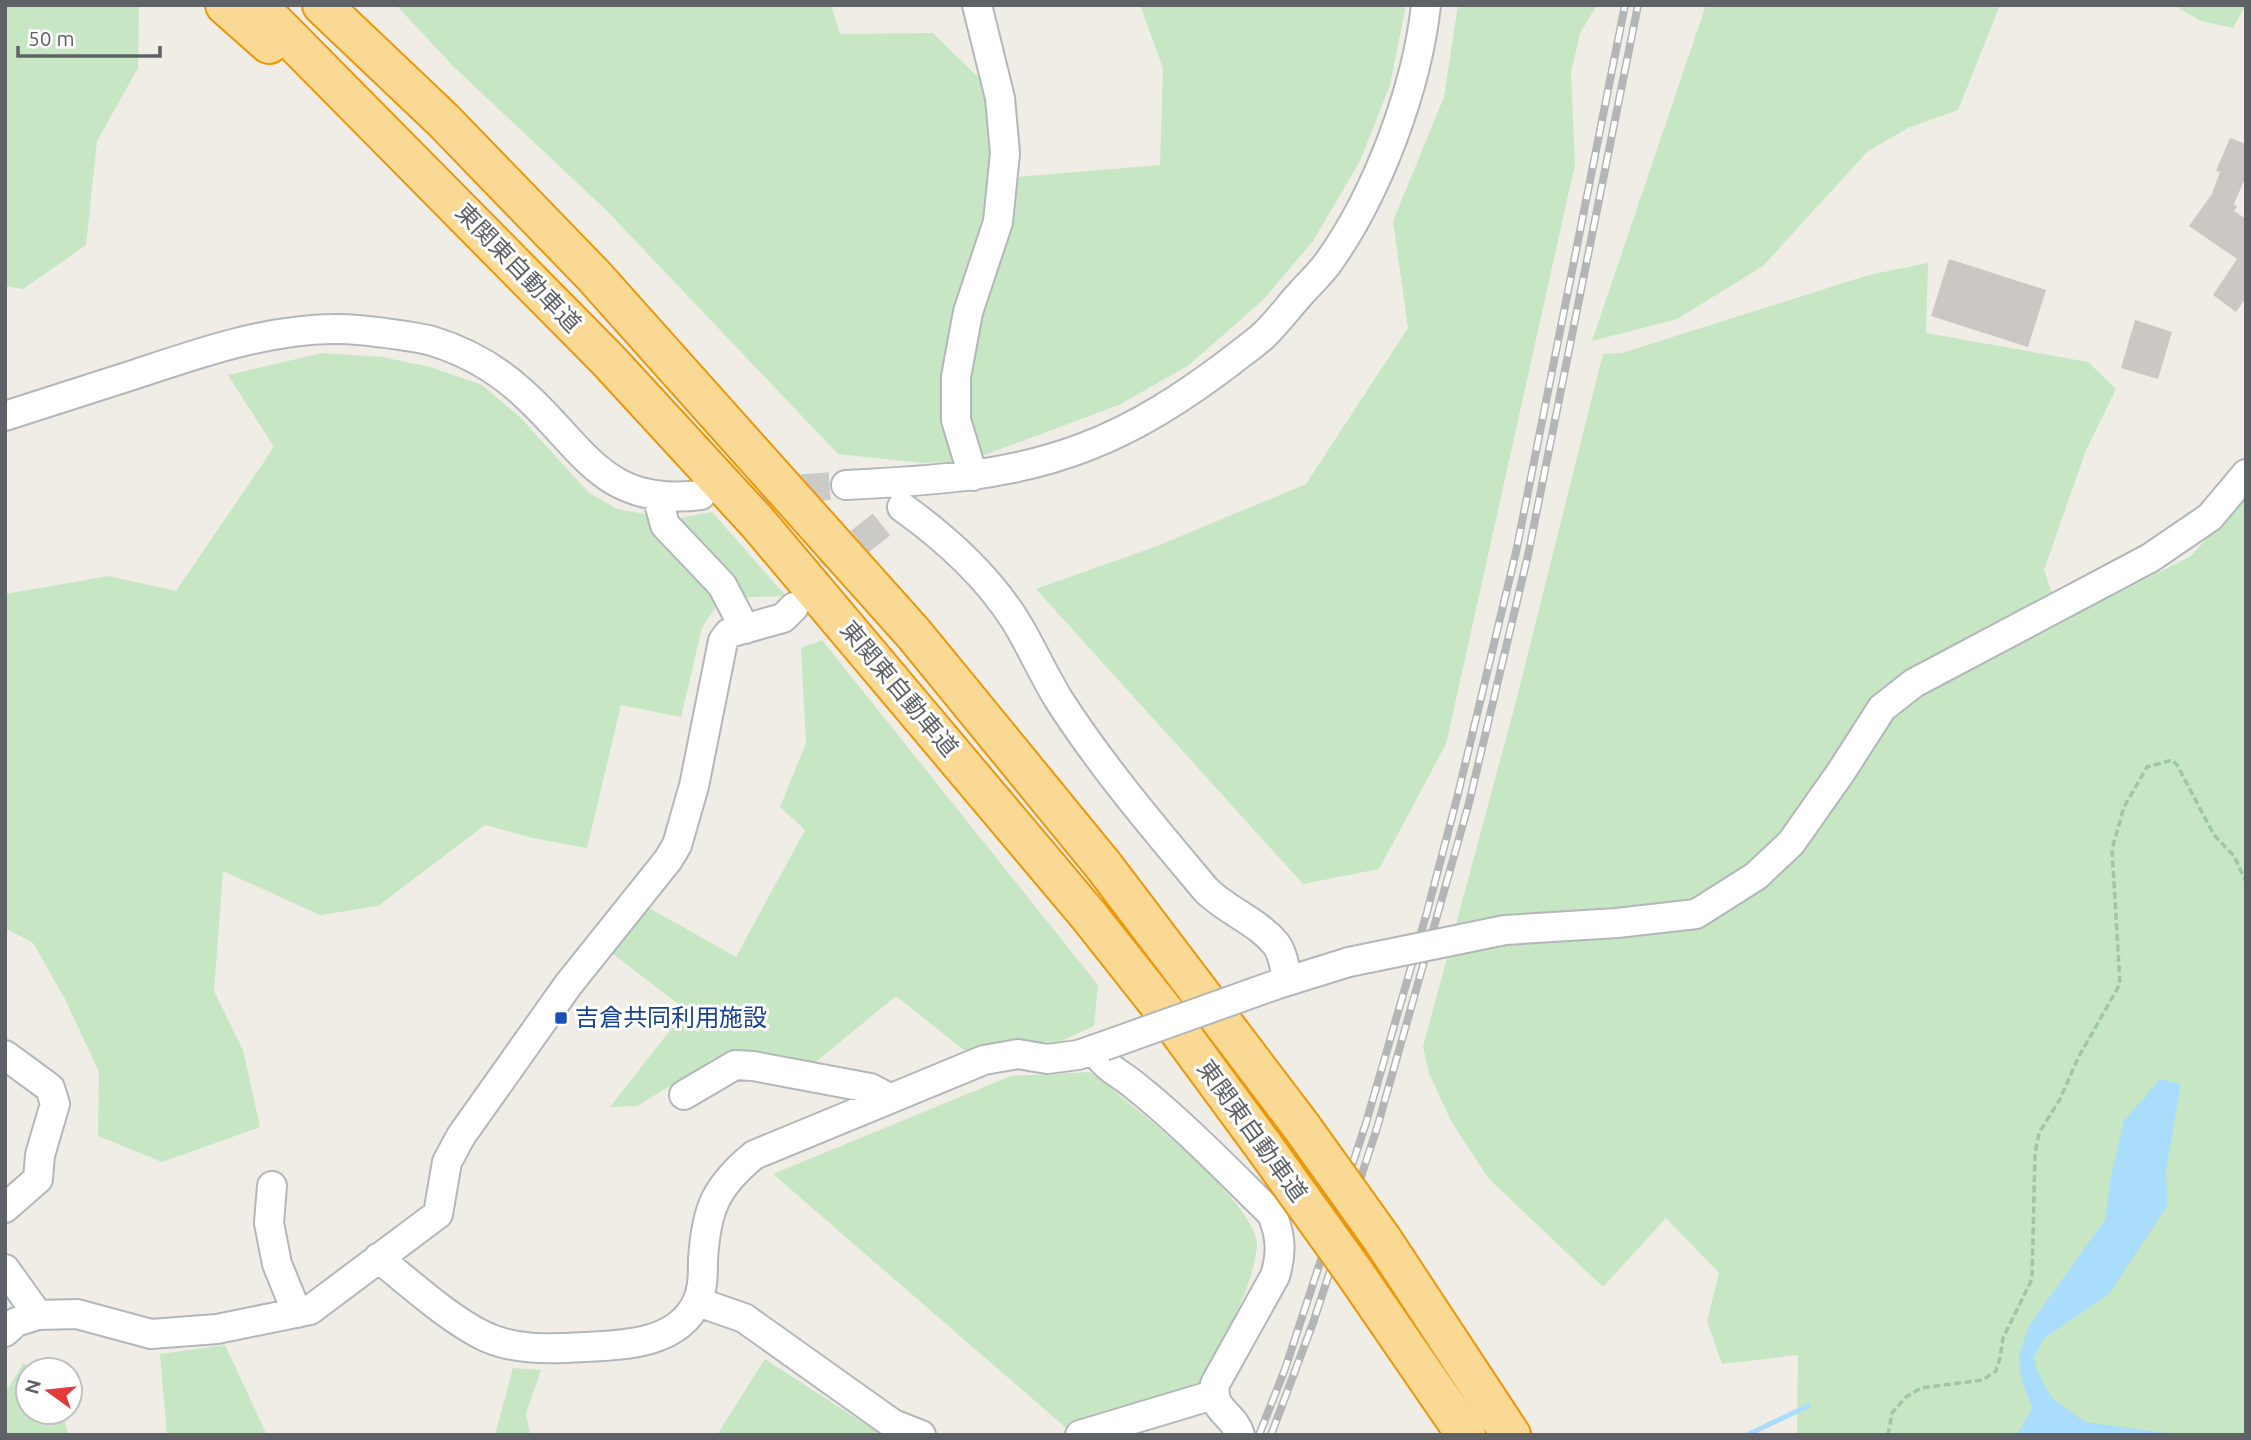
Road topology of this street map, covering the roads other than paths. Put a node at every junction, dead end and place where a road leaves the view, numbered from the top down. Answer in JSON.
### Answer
{"nodes":[{"id":1,"x":225,"y":5,"type":"edge"},
{"id":2,"x":257,"y":5,"type":"edge"},
{"id":3,"x":322,"y":5,"type":"edge"},
{"id":4,"x":977,"y":5,"type":"edge"},
{"id":5,"x":1426,"y":5,"type":"edge"},
{"id":6,"x":506,"y":255,"type":"junction"},
{"id":7,"x":5,"y":416,"type":"edge"},
{"id":8,"x":2246,"y":474,"type":"edge"},
{"id":9,"x":973,"y":476,"type":"junction"},
{"id":10,"x":846,"y":485,"type":"tunnel mouth"},
{"id":11,"x":701,"y":495,"type":"tunnel mouth"},
{"id":12,"x":657,"y":496,"type":"junction"},
{"id":13,"x":898,"y":504,"type":"junction"},
{"id":14,"x":794,"y":607,"type":"tunnel mouth"},
{"id":15,"x":745,"y":629,"type":"junction"},
{"id":16,"x":1281,"y":983,"type":"junction"},
{"id":17,"x":1100,"y":1048,"type":"junction"},
{"id":18,"x":5,"y":1055,"type":"edge"},
{"id":19,"x":684,"y":1096,"type":"dead end"},
{"id":20,"x":889,"y":1098,"type":"junction"},
{"id":21,"x":272,"y":1186,"type":"dead end"},
{"id":22,"x":5,"y":1208,"type":"edge"},
{"id":23,"x":378,"y":1258,"type":"junction"},
{"id":24,"x":5,"y":1269,"type":"edge"},
{"id":25,"x":698,"y":1301,"type":"junction"},
{"id":26,"x":297,"y":1313,"type":"junction"},
{"id":27,"x":38,"y":1315,"type":"junction"},
{"id":28,"x":5,"y":1332,"type":"edge"},
{"id":29,"x":1213,"y":1395,"type":"junction"},
{"id":30,"x":921,"y":1435,"type":"edge"},
{"id":31,"x":1080,"y":1435,"type":"edge"},
{"id":32,"x":1240,"y":1435,"type":"edge"},
{"id":33,"x":1466,"y":1435,"type":"edge"},
{"id":34,"x":1511,"y":1435,"type":"edge"}],
"edges":[{"from":1,"to":6,"type":"highway"},
{"from":2,"to":6,"type":"highway","name":"東関東自動車道"},
{"from":3,"to":34,"type":"highway","name":"東関東自動車道","bridge":true},
{"from":4,"to":9,"type":"street"},
{"from":5,"to":9,"type":"street"},
{"from":6,"to":33,"type":"highway","name":"東関東自動車道","bridge":true},
{"from":7,"to":12,"type":"street"},
{"from":8,"to":16,"type":"street","bridge":true},
{"from":9,"to":13,"type":"street"},
{"from":10,"to":13,"type":"street"},
{"from":11,"to":12,"type":"street"},
{"from":12,"to":15,"type":"street"},
{"from":13,"to":16,"type":"street"},
{"from":14,"to":15,"type":"street"},
{"from":15,"to":23,"type":"street"},
{"from":16,"to":17,"type":"street","bridge":true},
{"from":17,"to":20,"type":"street"},
{"from":17,"to":29,"type":"street"},
{"from":18,"to":22,"type":"street"},
{"from":19,"to":20,"type":"street"},
{"from":20,"to":25,"type":"street"},
{"from":21,"to":26,"type":"street"},
{"from":23,"to":25,"type":"street"},
{"from":23,"to":26,"type":"street"},
{"from":24,"to":27,"type":"street"},
{"from":25,"to":30,"type":"street"},
{"from":26,"to":27,"type":"street"},
{"from":27,"to":28,"type":"street"},
{"from":29,"to":31,"type":"street"},
{"from":29,"to":32,"type":"street"}]}
